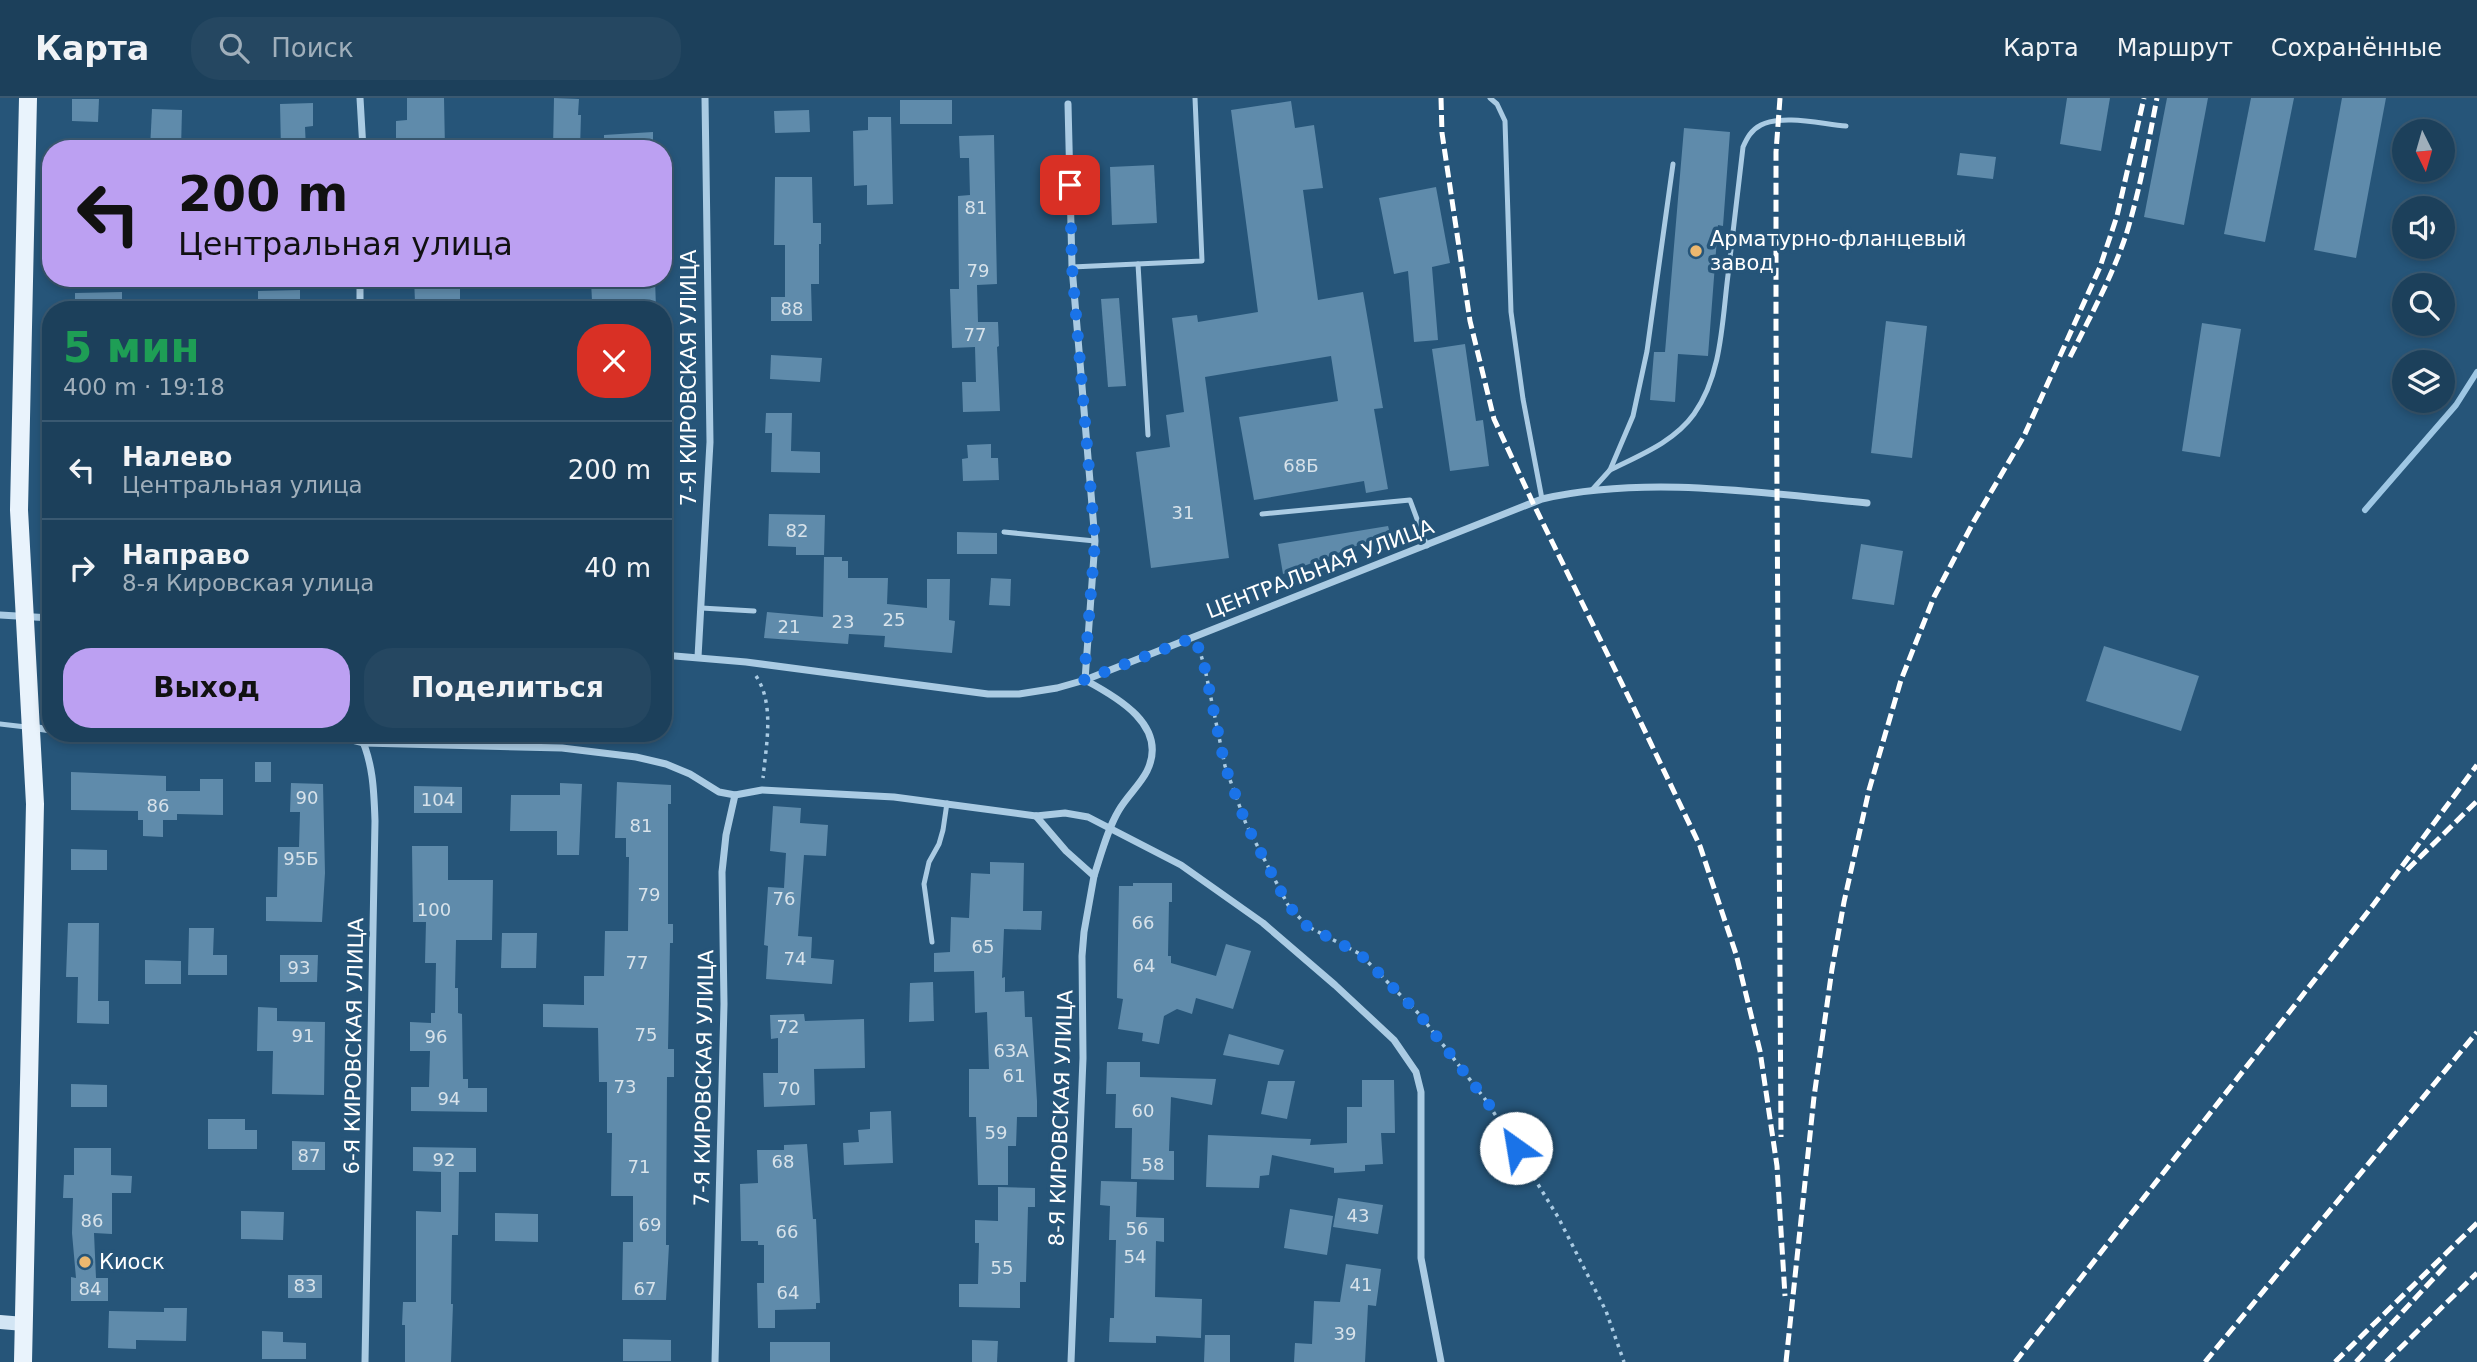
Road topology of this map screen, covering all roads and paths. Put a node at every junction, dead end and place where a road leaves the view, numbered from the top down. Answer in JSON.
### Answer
{"nodes":[{"id":1,"x":28,"y":98,"type":"edge"},
{"id":2,"x":360,"y":98,"type":"edge"},
{"id":3,"x":705,"y":98,"type":"edge"},
{"id":4,"x":1195,"y":98,"type":"edge"},
{"id":5,"x":1490,"y":98,"type":"edge"},
{"id":6,"x":1069,"y":101,"type":"edge"},
{"id":7,"x":1846,"y":126,"type":"dead end"},
{"id":8,"x":362,"y":140,"type":"edge"},
{"id":9,"x":1673,"y":164,"type":"dead end"},
{"id":10,"x":1138,"y":264,"type":"junction"},
{"id":11,"x":1072,"y":267,"type":"junction"},
{"id":12,"x":1148,"y":435,"type":"dead end"},
{"id":13,"x":1610,"y":470,"type":"junction"},
{"id":14,"x":1592,"y":491,"type":"junction"},
{"id":15,"x":1542,"y":499,"type":"junction"},
{"id":16,"x":1867,"y":503,"type":"dead end"},
{"id":17,"x":1262,"y":514,"type":"dead end"},
{"id":18,"x":1004,"y":532,"type":"dead end"},
{"id":19,"x":1095,"y":541,"type":"junction"},
{"id":20,"x":1427,"y":546,"type":"junction"},
{"id":21,"x":701,"y":608,"type":"junction"},
{"id":22,"x":754,"y":611,"type":"dead end"},
{"id":23,"x":0,"y":615,"type":"edge"},
{"id":24,"x":25,"y":617,"type":"junction"},
{"id":25,"x":42,"y":618,"type":"edge"},
{"id":26,"x":1195,"y":637,"type":"junction"},
{"id":27,"x":672,"y":656,"type":"edge"},
{"id":28,"x":698,"y":657,"type":"junction"},
{"id":29,"x":746,"y":662,"type":"junction"},
{"id":30,"x":1084,"y":680,"type":"junction"},
{"id":31,"x":0,"y":724,"type":"edge"},
{"id":32,"x":30,"y":727,"type":"junction"},
{"id":33,"x":42,"y":729,"type":"edge"},
{"id":34,"x":360,"y":742,"type":"edge"},
{"id":35,"x":364,"y":743,"type":"junction"},
{"id":36,"x":762,"y":790,"type":"junction"},
{"id":37,"x":735,"y":795,"type":"junction"},
{"id":38,"x":947,"y":803,"type":"junction"},
{"id":39,"x":1036,"y":816,"type":"junction"},
{"id":40,"x":1110,"y":829,"type":"junction"},
{"id":41,"x":1094,"y":876,"type":"junction"},
{"id":42,"x":932,"y":942,"type":"dead end"},
{"id":43,"x":0,"y":1322,"type":"edge"},
{"id":44,"x":24,"y":1324,"type":"junction"},
{"id":45,"x":23,"y":1362,"type":"edge"},
{"id":46,"x":365,"y":1362,"type":"edge"},
{"id":47,"x":715,"y":1362,"type":"edge"},
{"id":48,"x":1071,"y":1362,"type":"edge"},
{"id":49,"x":1441,"y":1362,"type":"edge"},
{"id":50,"x":1624,"y":1362,"type":"edge"}],
"edges":[{"from":1,"to":24,"type":"main road"},
{"from":2,"to":8,"type":"street"},
{"from":3,"to":21,"type":"street","name":"7-Я КИРОВСКАЯ УЛИЦА"},
{"from":4,"to":10,"type":"lane"},
{"from":5,"to":15,"type":"lane"},
{"from":6,"to":11,"type":"street"},
{"from":7,"to":13,"type":"lane"},
{"from":9,"to":13,"type":"lane"},
{"from":10,"to":11,"type":"lane"},
{"from":10,"to":12,"type":"lane"},
{"from":11,"to":19,"type":"street"},
{"from":13,"to":14,"type":"lane"},
{"from":14,"to":15,"type":"street","name":"ЦЕНТРАЛЬНАЯ УЛИЦА"},
{"from":14,"to":16,"type":"street","name":"ЦЕНТРАЛЬНАЯ УЛИЦА"},
{"from":15,"to":20,"type":"street","name":"ЦЕНТРАЛЬНАЯ УЛИЦА"},
{"from":17,"to":20,"type":"lane"},
{"from":18,"to":19,"type":"lane"},
{"from":19,"to":30,"type":"street"},
{"from":20,"to":26,"type":"street","name":"ЦЕНТРАЛЬНАЯ УЛИЦА"},
{"from":21,"to":22,"type":"lane"},
{"from":21,"to":28,"type":"street","name":"7-Я КИРОВСКАЯ УЛИЦА"},
{"from":23,"to":24,"type":"street"},
{"from":24,"to":25,"type":"street"},
{"from":24,"to":32,"type":"main road"},
{"from":26,"to":30,"type":"street","name":"ЦЕНТРАЛЬНАЯ УЛИЦА"},
{"from":26,"to":50,"type":"path"},
{"from":27,"to":28,"type":"street","name":"ЦЕНТРАЛЬНАЯ УЛИЦА"},
{"from":28,"to":29,"type":"street","name":"ЦЕНТРАЛЬНАЯ УЛИЦА"},
{"from":29,"to":30,"type":"street","name":"ЦЕНТРАЛЬНАЯ УЛИЦА"},
{"from":29,"to":36,"type":"path"},
{"from":30,"to":40,"type":"street","name":"8-Я КИРОВСКАЯ УЛИЦА"},
{"from":31,"to":32,"type":"lane"},
{"from":32,"to":33,"type":"street"},
{"from":32,"to":44,"type":"main road"},
{"from":34,"to":35,"type":"street"},
{"from":35,"to":37,"type":"street"},
{"from":35,"to":46,"type":"street","name":"6-Я КИРОВСКАЯ УЛИЦА"},
{"from":36,"to":37,"type":"street"},
{"from":36,"to":38,"type":"street"},
{"from":37,"to":47,"type":"street","name":"7-Я КИРОВСКАЯ УЛИЦА"},
{"from":38,"to":39,"type":"street"},
{"from":38,"to":42,"type":"lane"},
{"from":39,"to":40,"type":"street"},
{"from":39,"to":41,"type":"street"},
{"from":40,"to":41,"type":"street","name":"8-Я КИРОВСКАЯ УЛИЦА"},
{"from":40,"to":49,"type":"street"},
{"from":41,"to":48,"type":"street","name":"8-Я КИРОВСКАЯ УЛИЦА"},
{"from":43,"to":44,"type":"street"},
{"from":44,"to":45,"type":"main road"}]}
